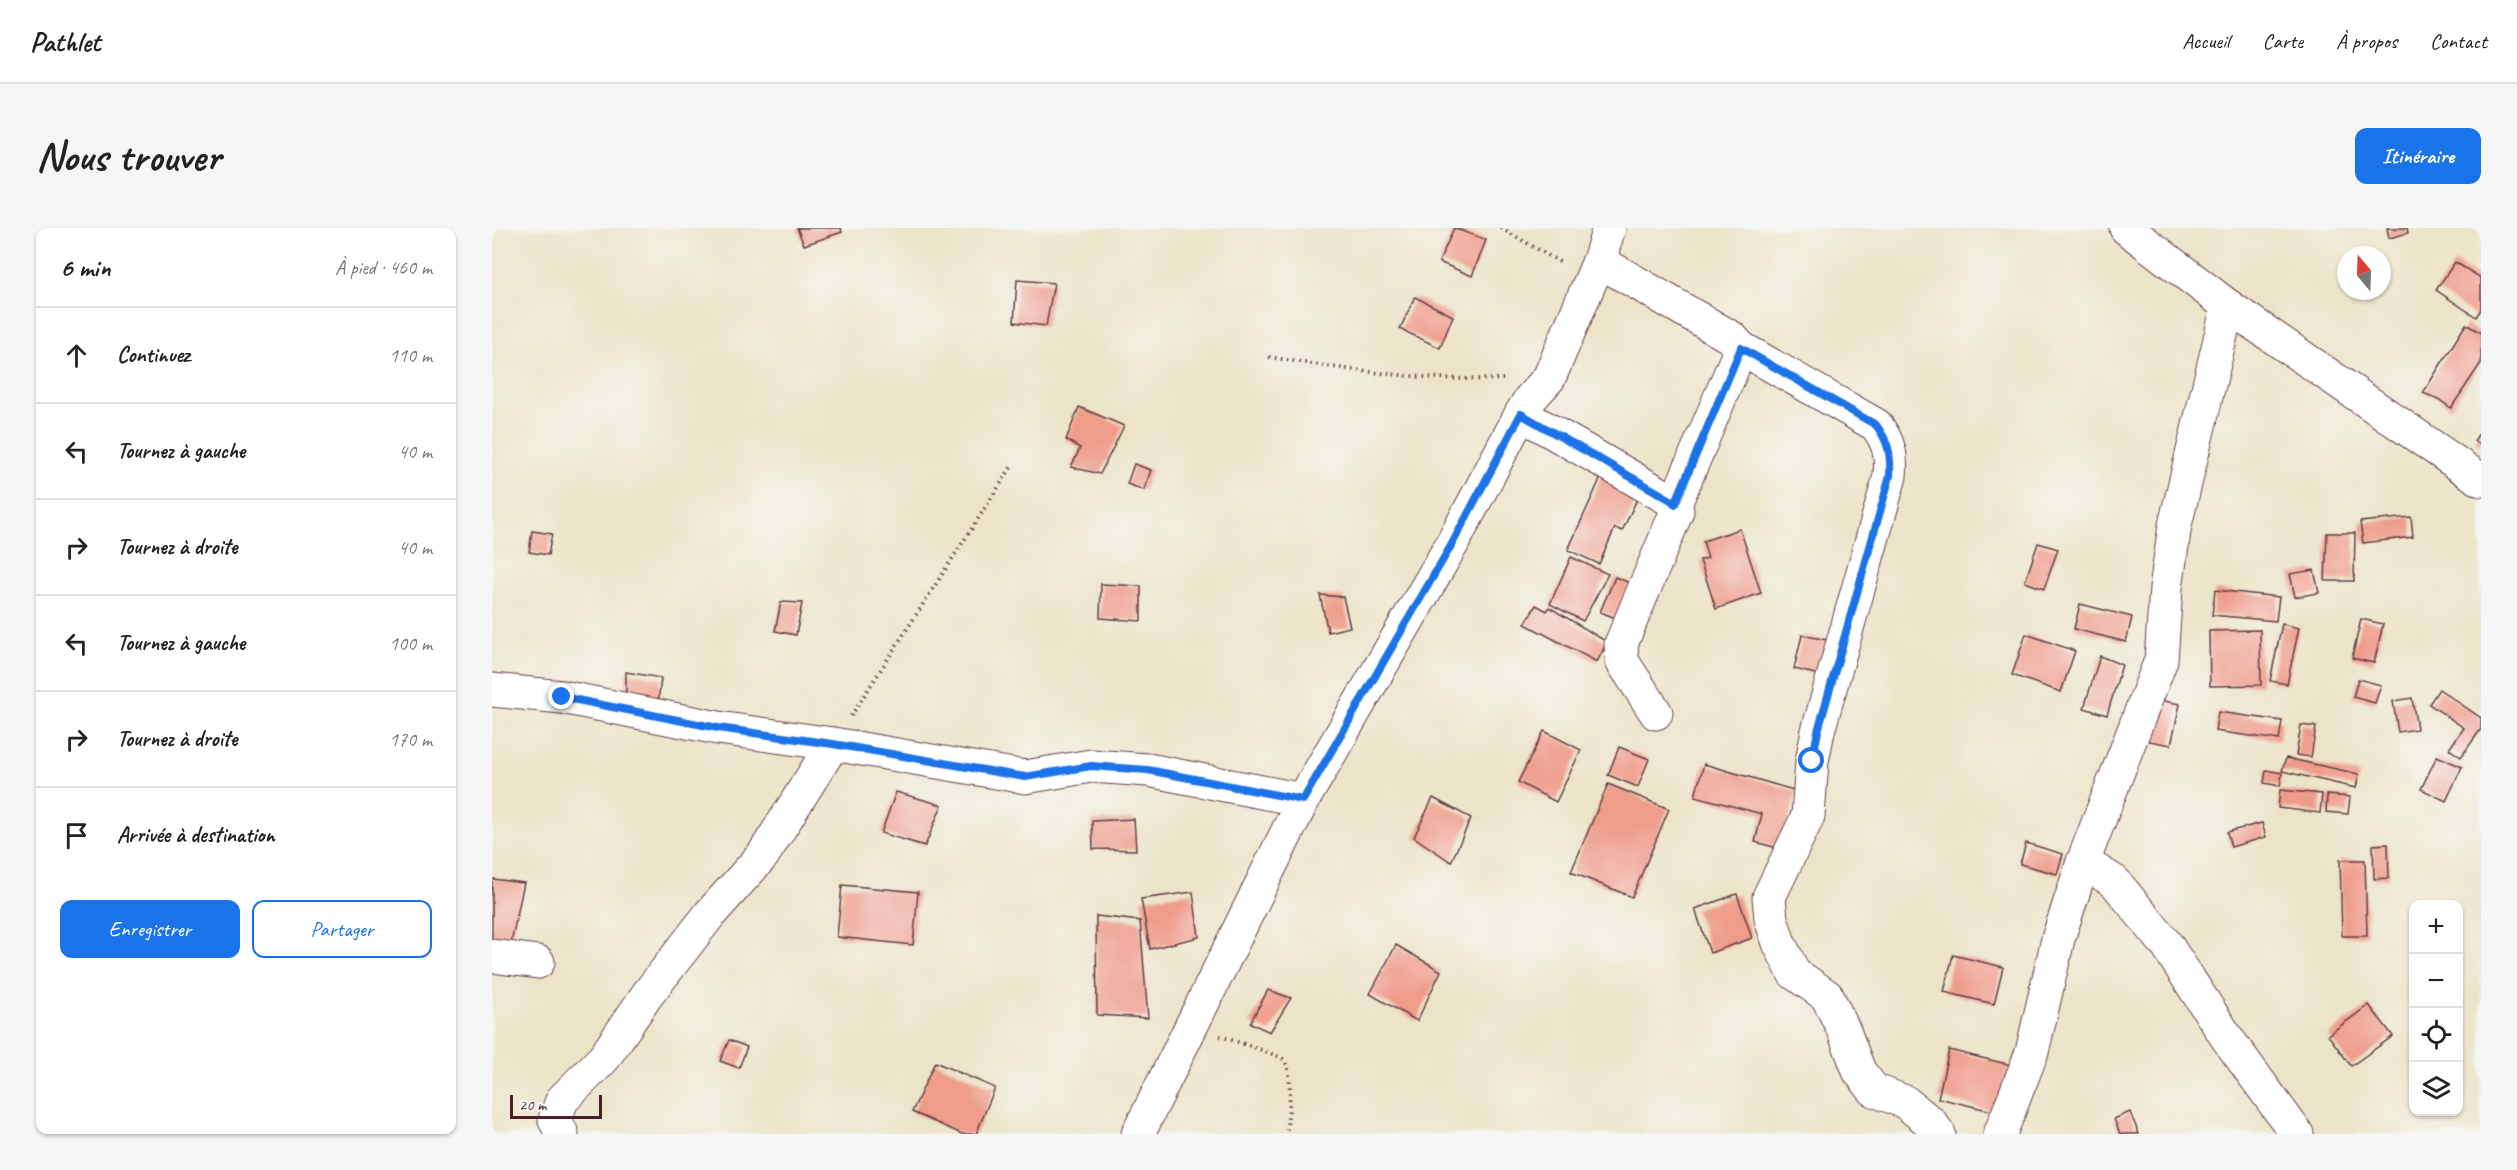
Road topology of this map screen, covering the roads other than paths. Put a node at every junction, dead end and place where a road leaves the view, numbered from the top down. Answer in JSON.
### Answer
{"nodes":[{"id":1,"x":1609,"y":228,"type":"edge"},
{"id":2,"x":2126,"y":228,"type":"edge"},
{"id":3,"x":1594,"y":271,"type":"junction"},
{"id":4,"x":2228,"y":306,"type":"junction"},
{"id":5,"x":1741,"y":348,"type":"junction"},
{"id":6,"x":1521,"y":414,"type":"junction"},
{"id":7,"x":2481,"y":480,"type":"edge"},
{"id":8,"x":1675,"y":504,"type":"junction"},
{"id":9,"x":492,"y":690,"type":"edge"},
{"id":10,"x":1656,"y":713,"type":"dead end"},
{"id":11,"x":833,"y":744,"type":"junction"},
{"id":12,"x":1303,"y":800,"type":"junction"},
{"id":13,"x":2083,"y":862,"type":"junction"},
{"id":14,"x":492,"y":956,"type":"edge"},
{"id":15,"x":538,"y":962,"type":"dead end"},
{"id":16,"x":2013,"y":1102,"type":"junction"},
{"id":17,"x":562,"y":1134,"type":"edge"},
{"id":18,"x":1138,"y":1134,"type":"edge"},
{"id":19,"x":1939,"y":1134,"type":"edge"},
{"id":20,"x":2000,"y":1134,"type":"edge"},
{"id":21,"x":2020,"y":1134,"type":"edge"},
{"id":22,"x":2297,"y":1134,"type":"edge"}],
"edges":[{"from":1,"to":3,"type":"street"},
{"from":2,"to":4,"type":"street"},
{"from":3,"to":5,"type":"street"},
{"from":3,"to":6,"type":"street"},
{"from":4,"to":7,"type":"street"},
{"from":4,"to":13,"type":"street"},
{"from":5,"to":8,"type":"street"},
{"from":5,"to":19,"type":"street"},
{"from":6,"to":8,"type":"street"},
{"from":6,"to":12,"type":"street"},
{"from":8,"to":10,"type":"street"},
{"from":9,"to":11,"type":"street"},
{"from":11,"to":12,"type":"street"},
{"from":11,"to":17,"type":"street"},
{"from":12,"to":18,"type":"street"},
{"from":13,"to":16,"type":"street"},
{"from":13,"to":22,"type":"street"},
{"from":14,"to":15,"type":"street"},
{"from":16,"to":20,"type":"street"},
{"from":16,"to":21,"type":"street"}]}
